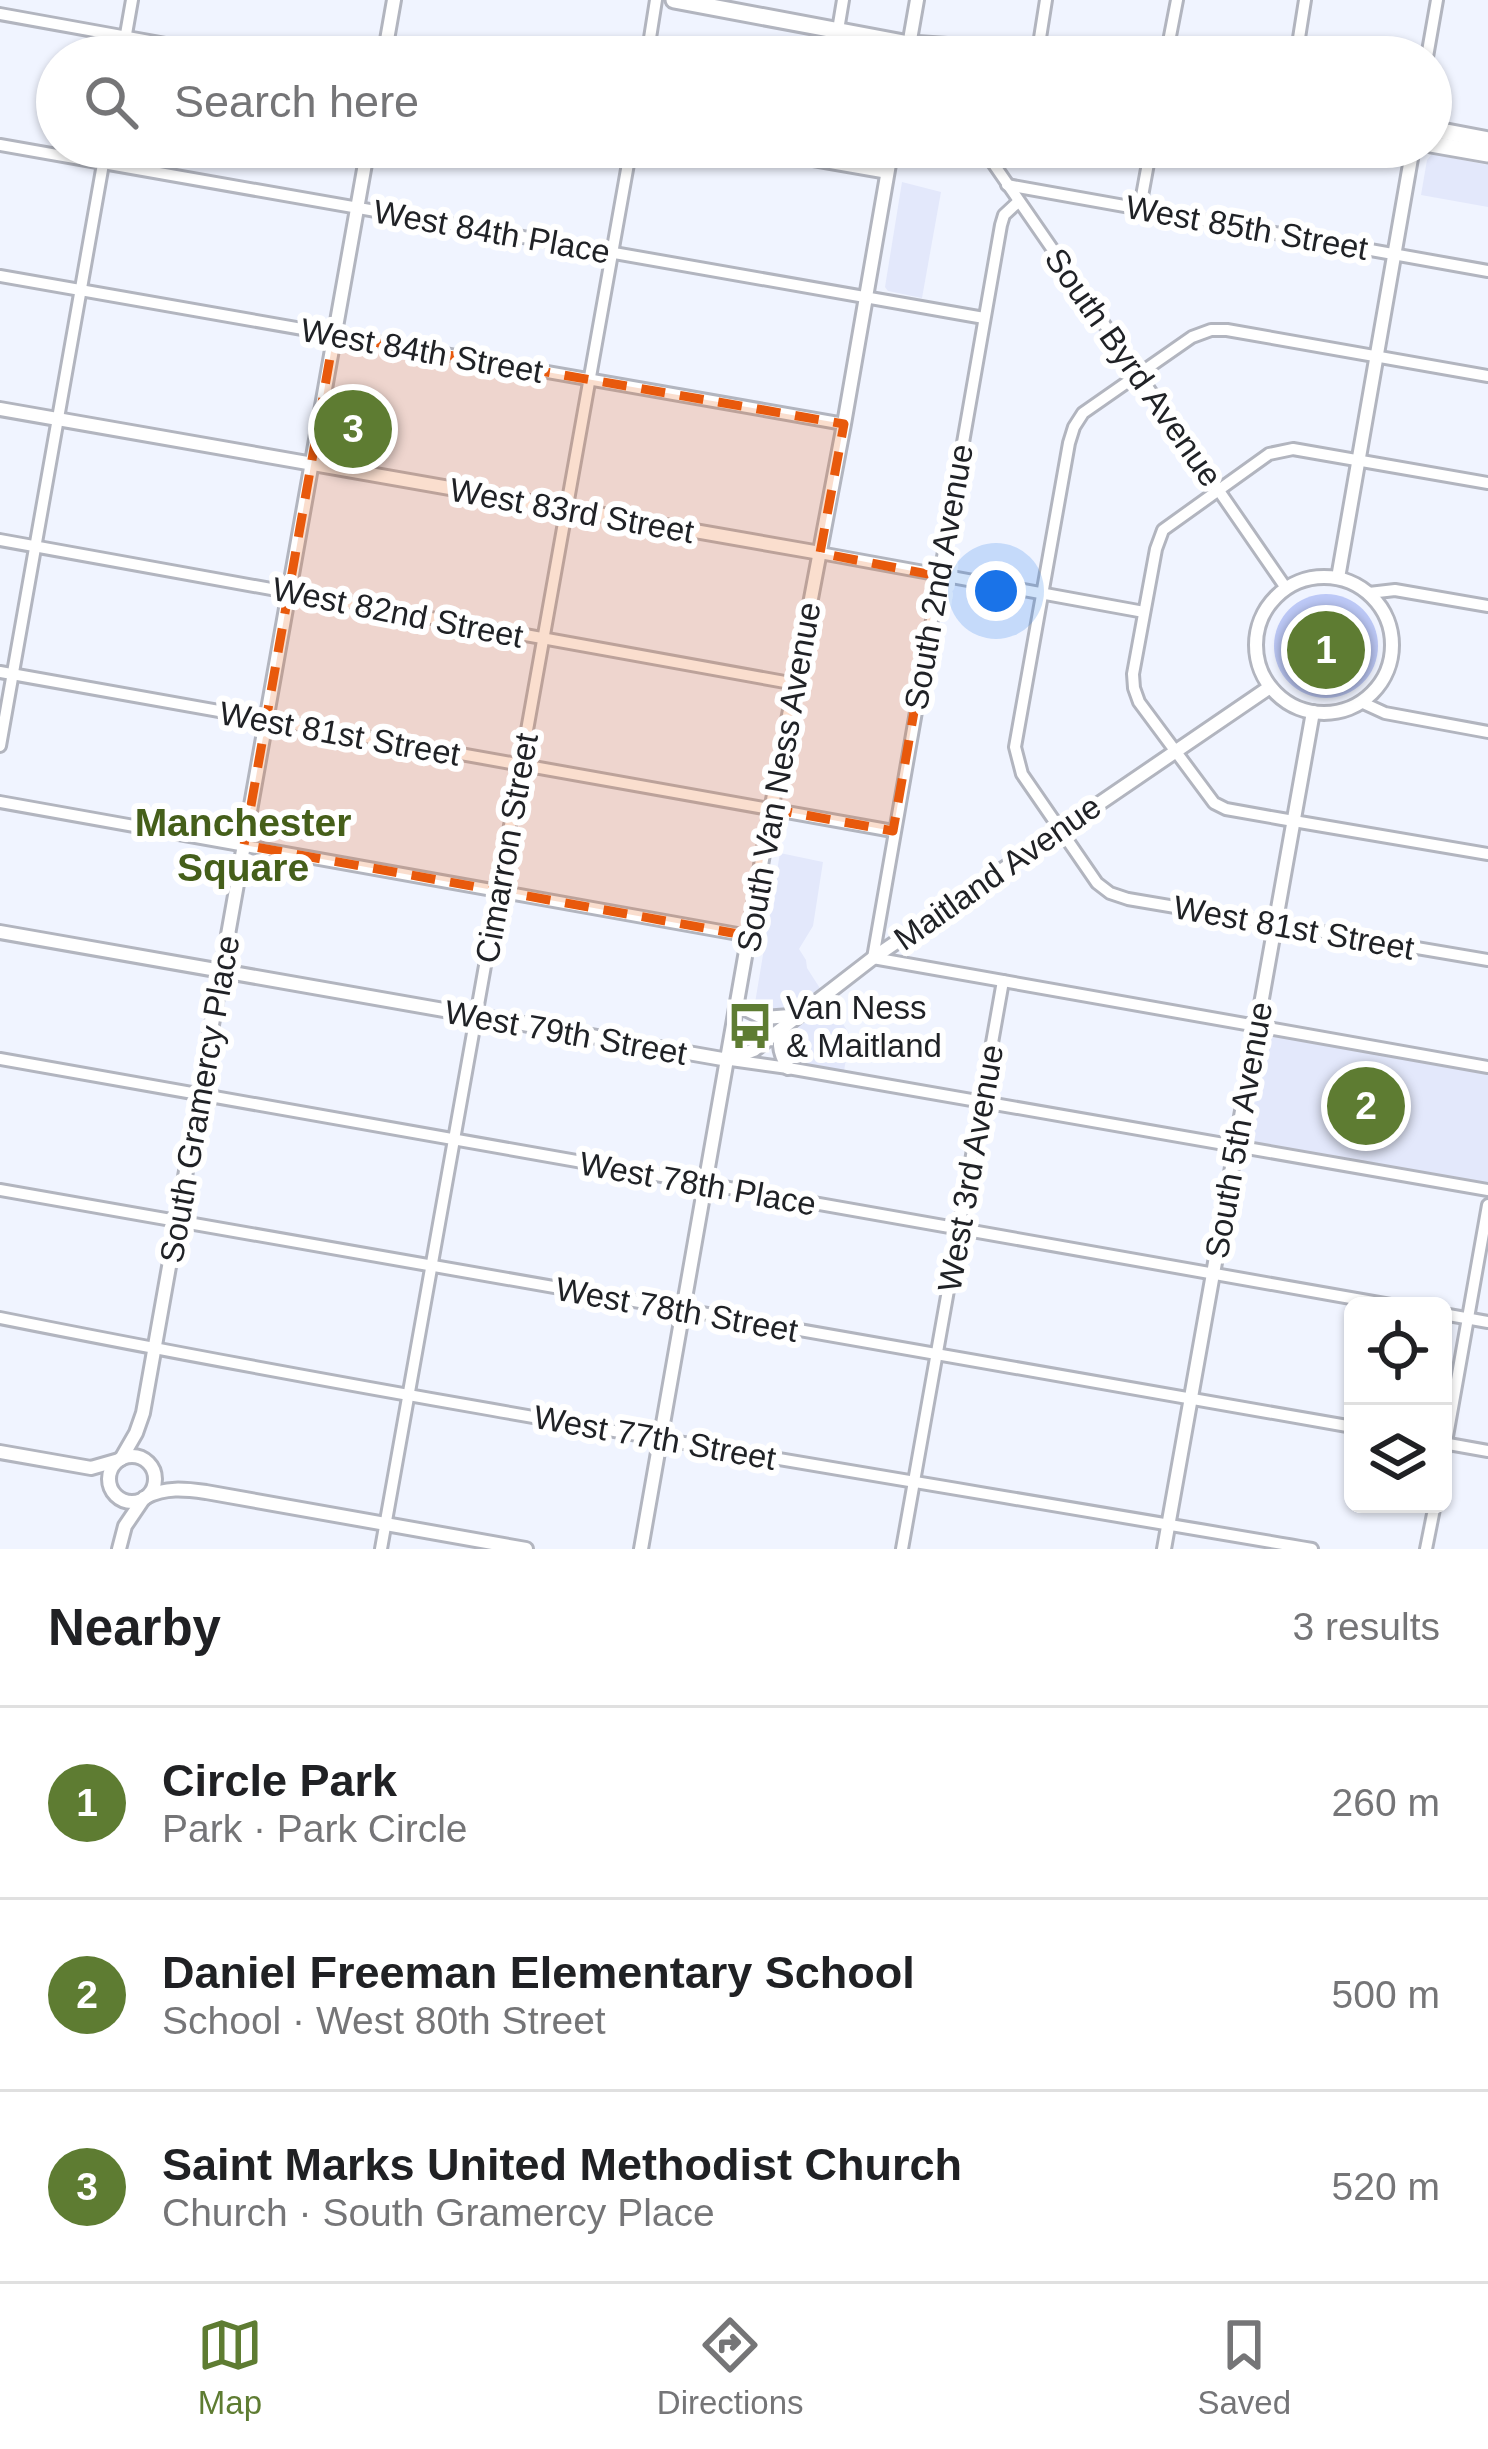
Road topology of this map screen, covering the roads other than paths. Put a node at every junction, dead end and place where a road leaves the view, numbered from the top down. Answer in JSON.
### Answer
{"nodes":[{"id":1,"x":132,"y":0,"type":"edge"},
{"id":2,"x":394,"y":0,"type":"edge"},
{"id":3,"x":656,"y":0,"type":"edge"},
{"id":4,"x":674,"y":0,"type":"edge"},
{"id":5,"x":843,"y":0,"type":"edge"},
{"id":6,"x":917,"y":0,"type":"edge"},
{"id":7,"x":1046,"y":0,"type":"edge"},
{"id":8,"x":1177,"y":0,"type":"edge"},
{"id":9,"x":1305,"y":0,"type":"edge"},
{"id":10,"x":1437,"y":0,"type":"edge"},
{"id":11,"x":720,"y":4,"type":"edge"},
{"id":12,"x":0,"y":14,"type":"edge"},
{"id":13,"x":838,"y":30,"type":"junction"},
{"id":14,"x":126,"y":36,"type":"joint"},
{"id":15,"x":388,"y":36,"type":"edge"},
{"id":16,"x":650,"y":36,"type":"edge"},
{"id":17,"x":858,"y":36,"type":"edge"},
{"id":18,"x":911,"y":36,"type":"edge"},
{"id":19,"x":1040,"y":36,"type":"edge"},
{"id":20,"x":1170,"y":36,"type":"edge"},
{"id":21,"x":1299,"y":36,"type":"edge"},
{"id":22,"x":1431,"y":36,"type":"edge"},
{"id":23,"x":1452,"y":133,"type":"edge"},
{"id":24,"x":1488,"y":140,"type":"edge"},
{"id":25,"x":0,"y":145,"type":"edge"},
{"id":26,"x":1452,"y":148,"type":"edge"},
{"id":27,"x":36,"y":152,"type":"edge"},
{"id":28,"x":1488,"y":154,"type":"edge"},
{"id":29,"x":102,"y":168,"type":"edge"},
{"id":30,"x":127,"y":168,"type":"edge"},
{"id":31,"x":364,"y":168,"type":"edge"},
{"id":32,"x":627,"y":168,"type":"edge"},
{"id":33,"x":859,"y":168,"type":"edge"},
{"id":34,"x":889,"y":168,"type":"edge"},
{"id":35,"x":996,"y":168,"type":"edge"},
{"id":36,"x":1147,"y":168,"type":"edge"},
{"id":37,"x":1409,"y":168,"type":"edge"},
{"id":38,"x":888,"y":173,"type":"junction"},
{"id":39,"x":1007,"y":185,"type":"junction"},
{"id":40,"x":1018,"y":202,"type":"junction"},
{"id":41,"x":357,"y":207,"type":"junction"},
{"id":42,"x":1140,"y":207,"type":"junction"},
{"id":43,"x":612,"y":251,"type":"junction"},
{"id":44,"x":1394,"y":254,"type":"junction"},
{"id":45,"x":1488,"y":271,"type":"edge"},
{"id":46,"x":0,"y":276,"type":"edge"},
{"id":47,"x":81,"y":290,"type":"junction"},
{"id":48,"x":866,"y":298,"type":"junction"},
{"id":49,"x":983,"y":318,"type":"junction"},
{"id":50,"x":334,"y":335,"type":"junction"},
{"id":51,"x":1376,"y":355,"type":"junction"},
{"id":52,"x":1137,"y":373,"type":"junction"},
{"id":53,"x":1488,"y":376,"type":"edge"},
{"id":54,"x":589,"y":380,"type":"junction"},
{"id":55,"x":0,"y":409,"type":"edge"},
{"id":56,"x":58,"y":419,"type":"junction"},
{"id":57,"x":844,"y":424,"type":"junction"},
{"id":58,"x":1357,"y":459,"type":"junction"},
{"id":59,"x":311,"y":464,"type":"junction"},
{"id":60,"x":1488,"y":483,"type":"edge"},
{"id":61,"x":1218,"y":488,"type":"junction"},
{"id":62,"x":566,"y":509,"type":"junction"},
{"id":63,"x":0,"y":540,"type":"edge"},
{"id":64,"x":35,"y":546,"type":"junction"},
{"id":65,"x":820,"y":554,"type":"junction"},
{"id":66,"x":938,"y":576,"type":"junction"},
{"id":67,"x":1338,"y":578,"type":"junction"},
{"id":68,"x":1286,"y":588,"type":"junction"},
{"id":69,"x":289,"y":591,"type":"junction"},
{"id":70,"x":1369,"y":593,"type":"junction"},
{"id":71,"x":1042,"y":594,"type":"junction"},
{"id":72,"x":1488,"y":606,"type":"edge"},
{"id":73,"x":1144,"y":612,"type":"junction"},
{"id":74,"x":543,"y":639,"type":"junction"},
{"id":75,"x":6,"y":673,"type":"edge"},
{"id":76,"x":796,"y":685,"type":"junction"},
{"id":77,"x":1270,"y":687,"type":"junction"},
{"id":78,"x":1361,"y":702,"type":"junction"},
{"id":79,"x":1313,"y":712,"type":"junction"},
{"id":80,"x":266,"y":718,"type":"junction"},
{"id":81,"x":1488,"y":732,"type":"edge"},
{"id":82,"x":0,"y":746,"type":"edge"},
{"id":83,"x":1173,"y":751,"type":"junction"},
{"id":84,"x":521,"y":766,"type":"junction"},
{"id":85,"x":0,"y":802,"type":"edge"},
{"id":86,"x":772,"y":809,"type":"junction"},
{"id":87,"x":1294,"y":822,"type":"junction"},
{"id":88,"x":1058,"y":830,"type":"junction"},
{"id":89,"x":893,"y":831,"type":"junction"},
{"id":90,"x":244,"y":845,"type":"junction"},
{"id":91,"x":1488,"y":854,"type":"edge"},
{"id":92,"x":498,"y":890,"type":"junction"},
{"id":93,"x":1276,"y":923,"type":"junction"},
{"id":94,"x":0,"y":932,"type":"edge"},
{"id":95,"x":749,"y":936,"type":"junction"},
{"id":96,"x":872,"y":958,"type":"junction"},
{"id":97,"x":1488,"y":960,"type":"edge"},
{"id":98,"x":221,"y":971,"type":"junction"},
{"id":99,"x":1003,"y":982,"type":"junction"},
{"id":100,"x":737,"y":1005,"type":"junction"},
{"id":101,"x":475,"y":1016,"type":"junction"},
{"id":102,"x":793,"y":1018,"type":"junction"},
{"id":103,"x":1256,"y":1027,"type":"junction"},
{"id":104,"x":0,"y":1059,"type":"edge"},
{"id":105,"x":728,"y":1060,"type":"junction"},
{"id":106,"x":1488,"y":1067,"type":"edge"},
{"id":107,"x":788,"y":1068,"type":"junction"},
{"id":108,"x":199,"y":1096,"type":"junction"},
{"id":109,"x":982,"y":1100,"type":"junction"},
{"id":110,"x":454,"y":1140,"type":"junction"},
{"id":111,"x":1237,"y":1144,"type":"junction"},
{"id":112,"x":706,"y":1184,"type":"junction"},
{"id":113,"x":0,"y":1190,"type":"edge"},
{"id":114,"x":1488,"y":1190,"type":"edge"},
{"id":115,"x":1488,"y":1205,"type":"edge"},
{"id":116,"x":177,"y":1221,"type":"junction"},
{"id":117,"x":959,"y":1228,"type":"junction"},
{"id":118,"x":430,"y":1265,"type":"junction"},
{"id":119,"x":1213,"y":1273,"type":"junction"},
{"id":120,"x":1346,"y":1297,"type":"edge"},
{"id":121,"x":684,"y":1310,"type":"junction"},
{"id":122,"x":1452,"y":1316,"type":"edge"},
{"id":123,"x":0,"y":1318,"type":"edge"},
{"id":124,"x":1467,"y":1319,"type":"junction"},
{"id":125,"x":1488,"y":1322,"type":"edge"},
{"id":126,"x":154,"y":1349,"type":"junction"},
{"id":127,"x":936,"y":1354,"type":"junction"},
{"id":128,"x":408,"y":1394,"type":"junction"},
{"id":129,"x":1191,"y":1399,"type":"junction"},
{"id":130,"x":1451,"y":1405,"type":"edge"},
{"id":131,"x":143,"y":1413,"type":"junction"},
{"id":132,"x":1344,"y":1425,"type":"edge"},
{"id":133,"x":660,"y":1438,"type":"junction"},
{"id":134,"x":1452,"y":1444,"type":"edge"},
{"id":135,"x":1488,"y":1451,"type":"edge"},
{"id":136,"x":0,"y":1452,"type":"edge"},
{"id":137,"x":121,"y":1459,"type":"junction"},
{"id":138,"x":68,"y":1464,"type":"junction"},
{"id":139,"x":152,"y":1466,"type":"junction"},
{"id":140,"x":914,"y":1482,"type":"junction"},
{"id":141,"x":112,"y":1492,"type":"junction"},
{"id":142,"x":206,"y":1492,"type":"junction"},
{"id":143,"x":145,"y":1497,"type":"junction"},
{"id":144,"x":1433,"y":1513,"type":"edge"},
{"id":145,"x":386,"y":1524,"type":"junction"},
{"id":146,"x":1168,"y":1524,"type":"junction"},
{"id":147,"x":120,"y":1547,"type":"edge"},
{"id":148,"x":381,"y":1549,"type":"edge"},
{"id":149,"x":526,"y":1549,"type":"edge"},
{"id":150,"x":640,"y":1549,"type":"edge"},
{"id":151,"x":902,"y":1549,"type":"edge"},
{"id":152,"x":1164,"y":1549,"type":"edge"},
{"id":153,"x":1312,"y":1549,"type":"edge"},
{"id":154,"x":1426,"y":1549,"type":"edge"}],
"edges":[{"from":1,"to":14,"type":"street"},
{"from":2,"to":15,"type":"street"},
{"from":3,"to":16,"type":"street"},
{"from":4,"to":11,"type":"main road"},
{"from":5,"to":13,"type":"street"},
{"from":6,"to":18,"type":"street"},
{"from":7,"to":19,"type":"street"},
{"from":8,"to":20,"type":"street"},
{"from":9,"to":21,"type":"street"},
{"from":10,"to":22,"type":"street"},
{"from":11,"to":13,"type":"main road"},
{"from":12,"to":14,"type":"street"},
{"from":13,"to":17,"type":"main road"},
{"from":23,"to":24,"type":"main road"},
{"from":25,"to":27,"type":"street","name":"West 84th Place"},
{"from":26,"to":28,"type":"main road"},
{"from":29,"to":47,"type":"street"},
{"from":30,"to":41,"type":"street","name":"West 84th Place"},
{"from":31,"to":41,"type":"street","name":"South Gramercy Place"},
{"from":32,"to":43,"type":"street","name":"Cimarron Street"},
{"from":33,"to":38,"type":"street"},
{"from":34,"to":38,"type":"street","name":"South Van Ness Avenue"},
{"from":35,"to":39,"type":"street","name":"South Byrd Avenue"},
{"from":36,"to":42,"type":"street"},
{"from":37,"to":44,"type":"street"},
{"from":38,"to":48,"type":"street","name":"South Van Ness Avenue"},
{"from":39,"to":40,"type":"street","name":"South Byrd Avenue"},
{"from":39,"to":42,"type":"street","name":"West 85th Street"},
{"from":40,"to":49,"type":"street","name":"South 2nd Avenue"},
{"from":40,"to":52,"type":"street","name":"South Byrd Avenue"},
{"from":41,"to":43,"type":"street","name":"West 84th Place"},
{"from":41,"to":50,"type":"street","name":"South Gramercy Place"},
{"from":42,"to":44,"type":"street","name":"West 85th Street"},
{"from":43,"to":48,"type":"street","name":"West 84th Place"},
{"from":43,"to":54,"type":"street","name":"Cimarron Street"},
{"from":44,"to":45,"type":"street","name":"West 85th Street"},
{"from":44,"to":51,"type":"street"},
{"from":46,"to":47,"type":"street","name":"West 84th Street"},
{"from":47,"to":50,"type":"street","name":"West 84th Street"},
{"from":47,"to":56,"type":"street"},
{"from":48,"to":49,"type":"street","name":"West 84th Place"},
{"from":48,"to":57,"type":"street","name":"South Van Ness Avenue"},
{"from":49,"to":66,"type":"street","name":"South 2nd Avenue"},
{"from":50,"to":54,"type":"street","name":"West 84th Street"},
{"from":50,"to":59,"type":"street","name":"South Gramercy Place"},
{"from":51,"to":52,"type":"street"},
{"from":51,"to":53,"type":"street"},
{"from":51,"to":58,"type":"street"},
{"from":52,"to":61,"type":"street","name":"South Byrd Avenue"},
{"from":52,"to":71,"type":"street","name":"West 81st Street"},
{"from":54,"to":57,"type":"street","name":"West 84th Street"},
{"from":54,"to":62,"type":"street","name":"Cimarron Street"},
{"from":55,"to":56,"type":"street","name":"West 83rd Street"},
{"from":56,"to":59,"type":"street","name":"West 83rd Street"},
{"from":56,"to":64,"type":"street"},
{"from":57,"to":65,"type":"street","name":"South Van Ness Avenue"},
{"from":58,"to":60,"type":"street"},
{"from":58,"to":61,"type":"street"},
{"from":58,"to":67,"type":"street"},
{"from":59,"to":62,"type":"street","name":"West 83rd Street"},
{"from":59,"to":69,"type":"street","name":"South Gramercy Place"},
{"from":61,"to":68,"type":"street","name":"South Byrd Avenue"},
{"from":61,"to":73,"type":"street"},
{"from":62,"to":65,"type":"street","name":"West 83rd Street"},
{"from":62,"to":74,"type":"street","name":"Cimarron Street"},
{"from":63,"to":64,"type":"street","name":"West 82nd Street"},
{"from":64,"to":69,"type":"street","name":"West 82nd Street"},
{"from":64,"to":75,"type":"street"},
{"from":65,"to":66,"type":"street","name":"West 83rd Street"},
{"from":65,"to":76,"type":"street","name":"South Van Ness Avenue"},
{"from":66,"to":71,"type":"street","name":"West 83rd Street"},
{"from":66,"to":89,"type":"street","name":"South 2nd Avenue"},
{"from":67,"to":68,"type":"street"},
{"from":67,"to":70,"type":"street"},
{"from":68,"to":77,"type":"street"},
{"from":69,"to":74,"type":"street","name":"West 82nd Street"},
{"from":69,"to":80,"type":"street","name":"South Gramercy Place"},
{"from":70,"to":72,"type":"street"},
{"from":70,"to":78,"type":"street"},
{"from":71,"to":73,"type":"street","name":"West 83rd Street"},
{"from":71,"to":88,"type":"street","name":"West 81st Street"},
{"from":73,"to":83,"type":"street"},
{"from":74,"to":76,"type":"street","name":"West 82nd Street"},
{"from":74,"to":84,"type":"street","name":"Cimarron Street"},
{"from":75,"to":80,"type":"street","name":"West 81st Street"},
{"from":75,"to":82,"type":"street"},
{"from":76,"to":86,"type":"street","name":"South Van Ness Avenue"},
{"from":77,"to":79,"type":"street"},
{"from":77,"to":83,"type":"street","name":"Maitland Avenue"},
{"from":78,"to":79,"type":"street"},
{"from":78,"to":81,"type":"street"},
{"from":79,"to":87,"type":"street","name":"South 5th Avenue"},
{"from":80,"to":84,"type":"street","name":"West 81st Street"},
{"from":80,"to":90,"type":"street","name":"South Gramercy Place"},
{"from":83,"to":87,"type":"street"},
{"from":83,"to":88,"type":"street","name":"Maitland Avenue"},
{"from":84,"to":86,"type":"street","name":"West 81st Street"},
{"from":84,"to":92,"type":"street","name":"Cimarron Street"},
{"from":85,"to":90,"type":"street"},
{"from":86,"to":89,"type":"street","name":"West 81st Street"},
{"from":86,"to":95,"type":"street","name":"South Van Ness Avenue"},
{"from":87,"to":91,"type":"street"},
{"from":87,"to":93,"type":"street","name":"South 5th Avenue"},
{"from":88,"to":93,"type":"street","name":"West 81st Street"},
{"from":88,"to":96,"type":"street","name":"Maitland Avenue"},
{"from":89,"to":96,"type":"street","name":"South 2nd Avenue"},
{"from":90,"to":92,"type":"street"},
{"from":90,"to":98,"type":"street","name":"South Gramercy Place"},
{"from":92,"to":95,"type":"street"},
{"from":92,"to":101,"type":"street","name":"Cimarron Street"},
{"from":93,"to":97,"type":"street","name":"West 81st Street"},
{"from":93,"to":103,"type":"street","name":"South 5th Avenue"},
{"from":94,"to":98,"type":"street","name":"West 79th Street"},
{"from":95,"to":100,"type":"street","name":"South Van Ness Avenue"},
{"from":96,"to":99,"type":"street"},
{"from":96,"to":102,"type":"street","name":"Maitland Avenue"},
{"from":98,"to":101,"type":"street","name":"West 79th Street"},
{"from":98,"to":108,"type":"street","name":"South Gramercy Place"},
{"from":99,"to":103,"type":"street"},
{"from":99,"to":109,"type":"street","name":"West 3rd Avenue"},
{"from":100,"to":102,"type":"street"},
{"from":100,"to":105,"type":"street","name":"South Van Ness Avenue"},
{"from":101,"to":105,"type":"street","name":"West 79th Street"},
{"from":101,"to":110,"type":"street","name":"Cimarron Street"},
{"from":102,"to":105,"type":"street","name":"Maitland Avenue"},
{"from":102,"to":107,"type":"street"},
{"from":103,"to":106,"type":"street"},
{"from":103,"to":111,"type":"street","name":"South 5th Avenue"},
{"from":104,"to":108,"type":"street","name":"West 78th Place"},
{"from":105,"to":107,"type":"street","name":"West 79th Street"},
{"from":105,"to":112,"type":"street","name":"South Van Ness Avenue"},
{"from":107,"to":109,"type":"street","name":"West 79th Street"},
{"from":108,"to":110,"type":"street","name":"West 78th Place"},
{"from":108,"to":116,"type":"street","name":"South Gramercy Place"},
{"from":109,"to":111,"type":"street","name":"West 79th Street"},
{"from":109,"to":117,"type":"street","name":"West 3rd Avenue"},
{"from":110,"to":112,"type":"street","name":"West 78th Place"},
{"from":110,"to":118,"type":"street","name":"Cimarron Street"},
{"from":111,"to":114,"type":"street","name":"West 79th Street"},
{"from":111,"to":119,"type":"street","name":"South 5th Avenue"},
{"from":112,"to":117,"type":"street","name":"West 78th Place"},
{"from":112,"to":121,"type":"street","name":"South Van Ness Avenue"},
{"from":113,"to":116,"type":"street","name":"West 78th Street"},
{"from":115,"to":124,"type":"street"},
{"from":116,"to":118,"type":"street","name":"West 78th Street"},
{"from":116,"to":126,"type":"street","name":"South Gramercy Place"},
{"from":117,"to":119,"type":"street","name":"West 78th Place"},
{"from":117,"to":127,"type":"street","name":"West 3rd Avenue"},
{"from":118,"to":121,"type":"street","name":"West 78th Street"},
{"from":118,"to":128,"type":"street","name":"Cimarron Street"},
{"from":119,"to":120,"type":"street","name":"West 78th Place"},
{"from":119,"to":129,"type":"street","name":"South 5th Avenue"},
{"from":121,"to":127,"type":"street","name":"West 78th Street"},
{"from":121,"to":133,"type":"street","name":"South Van Ness Avenue"},
{"from":122,"to":124,"type":"street"},
{"from":123,"to":126,"type":"street","name":"West 77th Street"},
{"from":124,"to":125,"type":"street"},
{"from":124,"to":130,"type":"street"},
{"from":126,"to":128,"type":"street","name":"West 77th Street"},
{"from":126,"to":131,"type":"street","name":"South Gramercy Place"},
{"from":127,"to":129,"type":"street","name":"West 78th Street"},
{"from":127,"to":140,"type":"street","name":"West 3rd Avenue"},
{"from":128,"to":133,"type":"street","name":"West 77th Street"},
{"from":128,"to":145,"type":"street","name":"Cimarron Street"},
{"from":129,"to":132,"type":"street","name":"West 78th Street"},
{"from":129,"to":146,"type":"street","name":"South 5th Avenue"},
{"from":131,"to":137,"type":"street","name":"South Gramercy Place"},
{"from":131,"to":139,"type":"street","name":"South Gramercy Place"},
{"from":133,"to":140,"type":"street","name":"West 77th Street"},
{"from":133,"to":150,"type":"street","name":"South Van Ness Avenue"},
{"from":134,"to":135,"type":"street"},
{"from":136,"to":138,"type":"street"},
{"from":137,"to":138,"type":"street"},
{"from":137,"to":139,"type":"street"},
{"from":137,"to":141,"type":"street"},
{"from":138,"to":141,"type":"street"},
{"from":139,"to":142,"type":"street"},
{"from":139,"to":143,"type":"street"},
{"from":140,"to":146,"type":"street","name":"West 77th Street"},
{"from":140,"to":151,"type":"street","name":"West 3rd Avenue"},
{"from":141,"to":143,"type":"street"},
{"from":141,"to":147,"type":"street"},
{"from":142,"to":143,"type":"street"},
{"from":142,"to":145,"type":"street"},
{"from":143,"to":147,"type":"street"},
{"from":144,"to":154,"type":"street"},
{"from":145,"to":148,"type":"street","name":"Cimarron Street"},
{"from":145,"to":149,"type":"street"},
{"from":146,"to":152,"type":"street","name":"South 5th Avenue"},
{"from":146,"to":153,"type":"street","name":"West 77th Street"}]}
